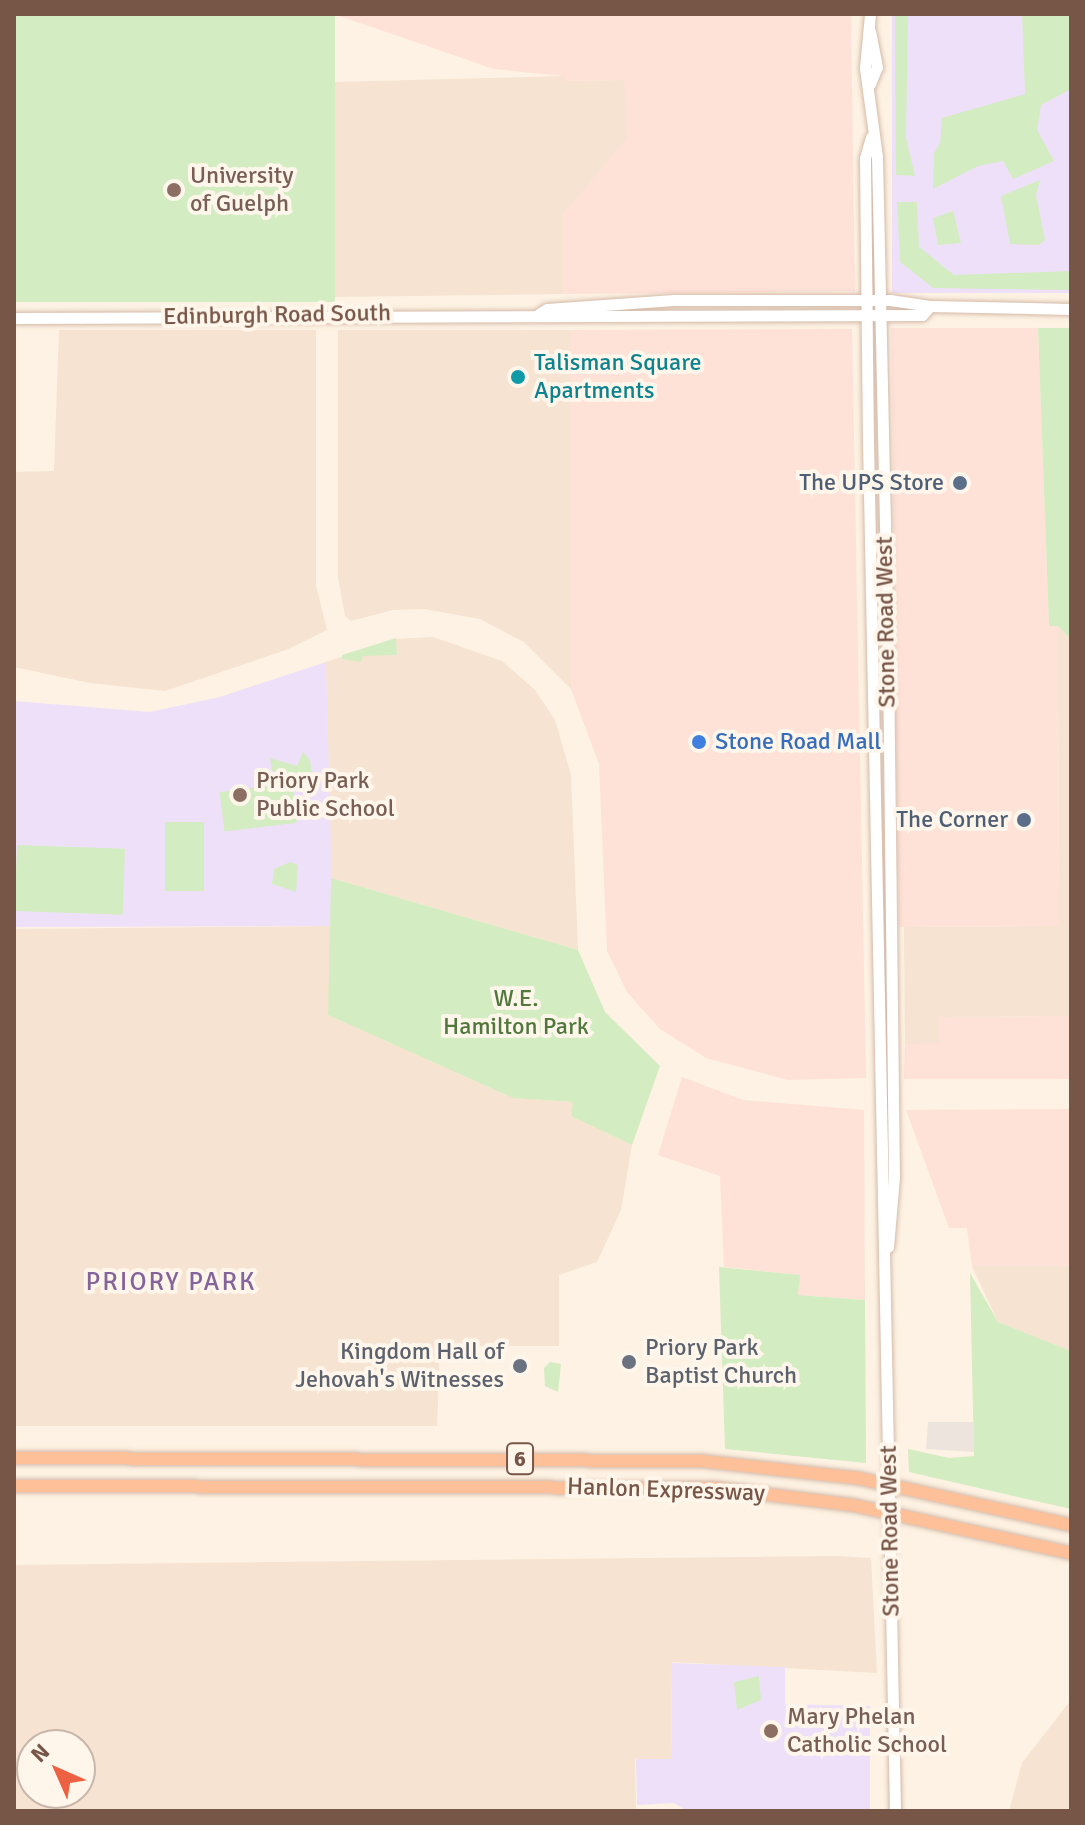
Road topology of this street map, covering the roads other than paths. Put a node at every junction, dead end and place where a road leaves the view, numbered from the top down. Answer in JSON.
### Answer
{"nodes":[{"id":1,"x":870,"y":14,"type":"edge"},
{"id":2,"x":873,"y":300,"type":"junction"},
{"id":3,"x":930,"y":306,"type":"junction"},
{"id":4,"x":1071,"y":309,"type":"edge"},
{"id":5,"x":539,"y":314,"type":"junction"},
{"id":6,"x":873,"y":314,"type":"junction"},
{"id":7,"x":14,"y":318,"type":"edge"},
{"id":8,"x":868,"y":441,"type":"junction"},
{"id":9,"x":882,"y":456,"type":"junction"},
{"id":10,"x":877,"y":793,"type":"junction"},
{"id":11,"x":890,"y":806,"type":"junction"},
{"id":12,"x":878,"y":907,"type":"junction"},
{"id":13,"x":891,"y":921,"type":"junction"},
{"id":14,"x":879,"y":964,"type":"junction"},
{"id":15,"x":892,"y":964,"type":"junction"},
{"id":16,"x":887,"y":1252,"type":"junction"},
{"id":17,"x":14,"y":1458,"type":"edge"},
{"id":18,"x":888,"y":1485,"type":"junction"},
{"id":19,"x":14,"y":1486,"type":"edge"},
{"id":20,"x":888,"y":1513,"type":"junction"},
{"id":21,"x":1071,"y":1525,"type":"edge"},
{"id":22,"x":1071,"y":1553,"type":"edge"},
{"id":23,"x":895,"y":1811,"type":"edge"}],
"edges":[{"from":1,"to":2,"type":"main road","name":"Stone Road West"},
{"from":2,"to":3,"type":"main road","name":"Edinburgh Road South"},
{"from":2,"to":5,"type":"main road","name":"Edinburgh Road South"},
{"from":2,"to":6,"type":"main road","name":"Stone Road West"},
{"from":3,"to":4,"type":"main road","name":"Edinburgh Road South"},
{"from":3,"to":6,"type":"main road","name":"Edinburgh Road South"},
{"from":5,"to":6,"type":"main road","name":"Edinburgh Road South"},
{"from":5,"to":7,"type":"main road","name":"Edinburgh Road South"},
{"from":6,"to":8,"type":"main road","name":"Stone Road West"},
{"from":6,"to":9,"type":"main road","name":"Stone Road West"},
{"from":8,"to":9,"type":"main road"},
{"from":8,"to":10,"type":"main road","name":"Stone Road West"},
{"from":9,"to":11,"type":"main road","name":"Stone Road West"},
{"from":10,"to":11,"type":"main road"},
{"from":10,"to":12,"type":"main road","name":"Stone Road West"},
{"from":11,"to":13,"type":"main road","name":"Stone Road West"},
{"from":12,"to":13,"type":"main road"},
{"from":12,"to":14,"type":"main road","name":"Stone Road West"},
{"from":13,"to":15,"type":"main road","name":"Stone Road West"},
{"from":14,"to":15,"type":"main road"},
{"from":14,"to":16,"type":"main road","name":"Stone Road West"},
{"from":15,"to":16,"type":"main road","name":"Stone Road West"},
{"from":16,"to":18,"type":"main road","name":"Stone Road West"},
{"from":17,"to":18,"type":"highway","name":"Hanlon Expressway","number":"6"},
{"from":18,"to":20,"type":"main road","name":"Stone Road West"},
{"from":18,"to":21,"type":"highway","name":"Hanlon Expressway","number":"6"},
{"from":19,"to":20,"type":"highway","name":"Hanlon Expressway","number":"6"},
{"from":20,"to":22,"type":"highway","name":"Hanlon Expressway","number":"6"},
{"from":20,"to":23,"type":"main road","name":"Stone Road West"}]}
